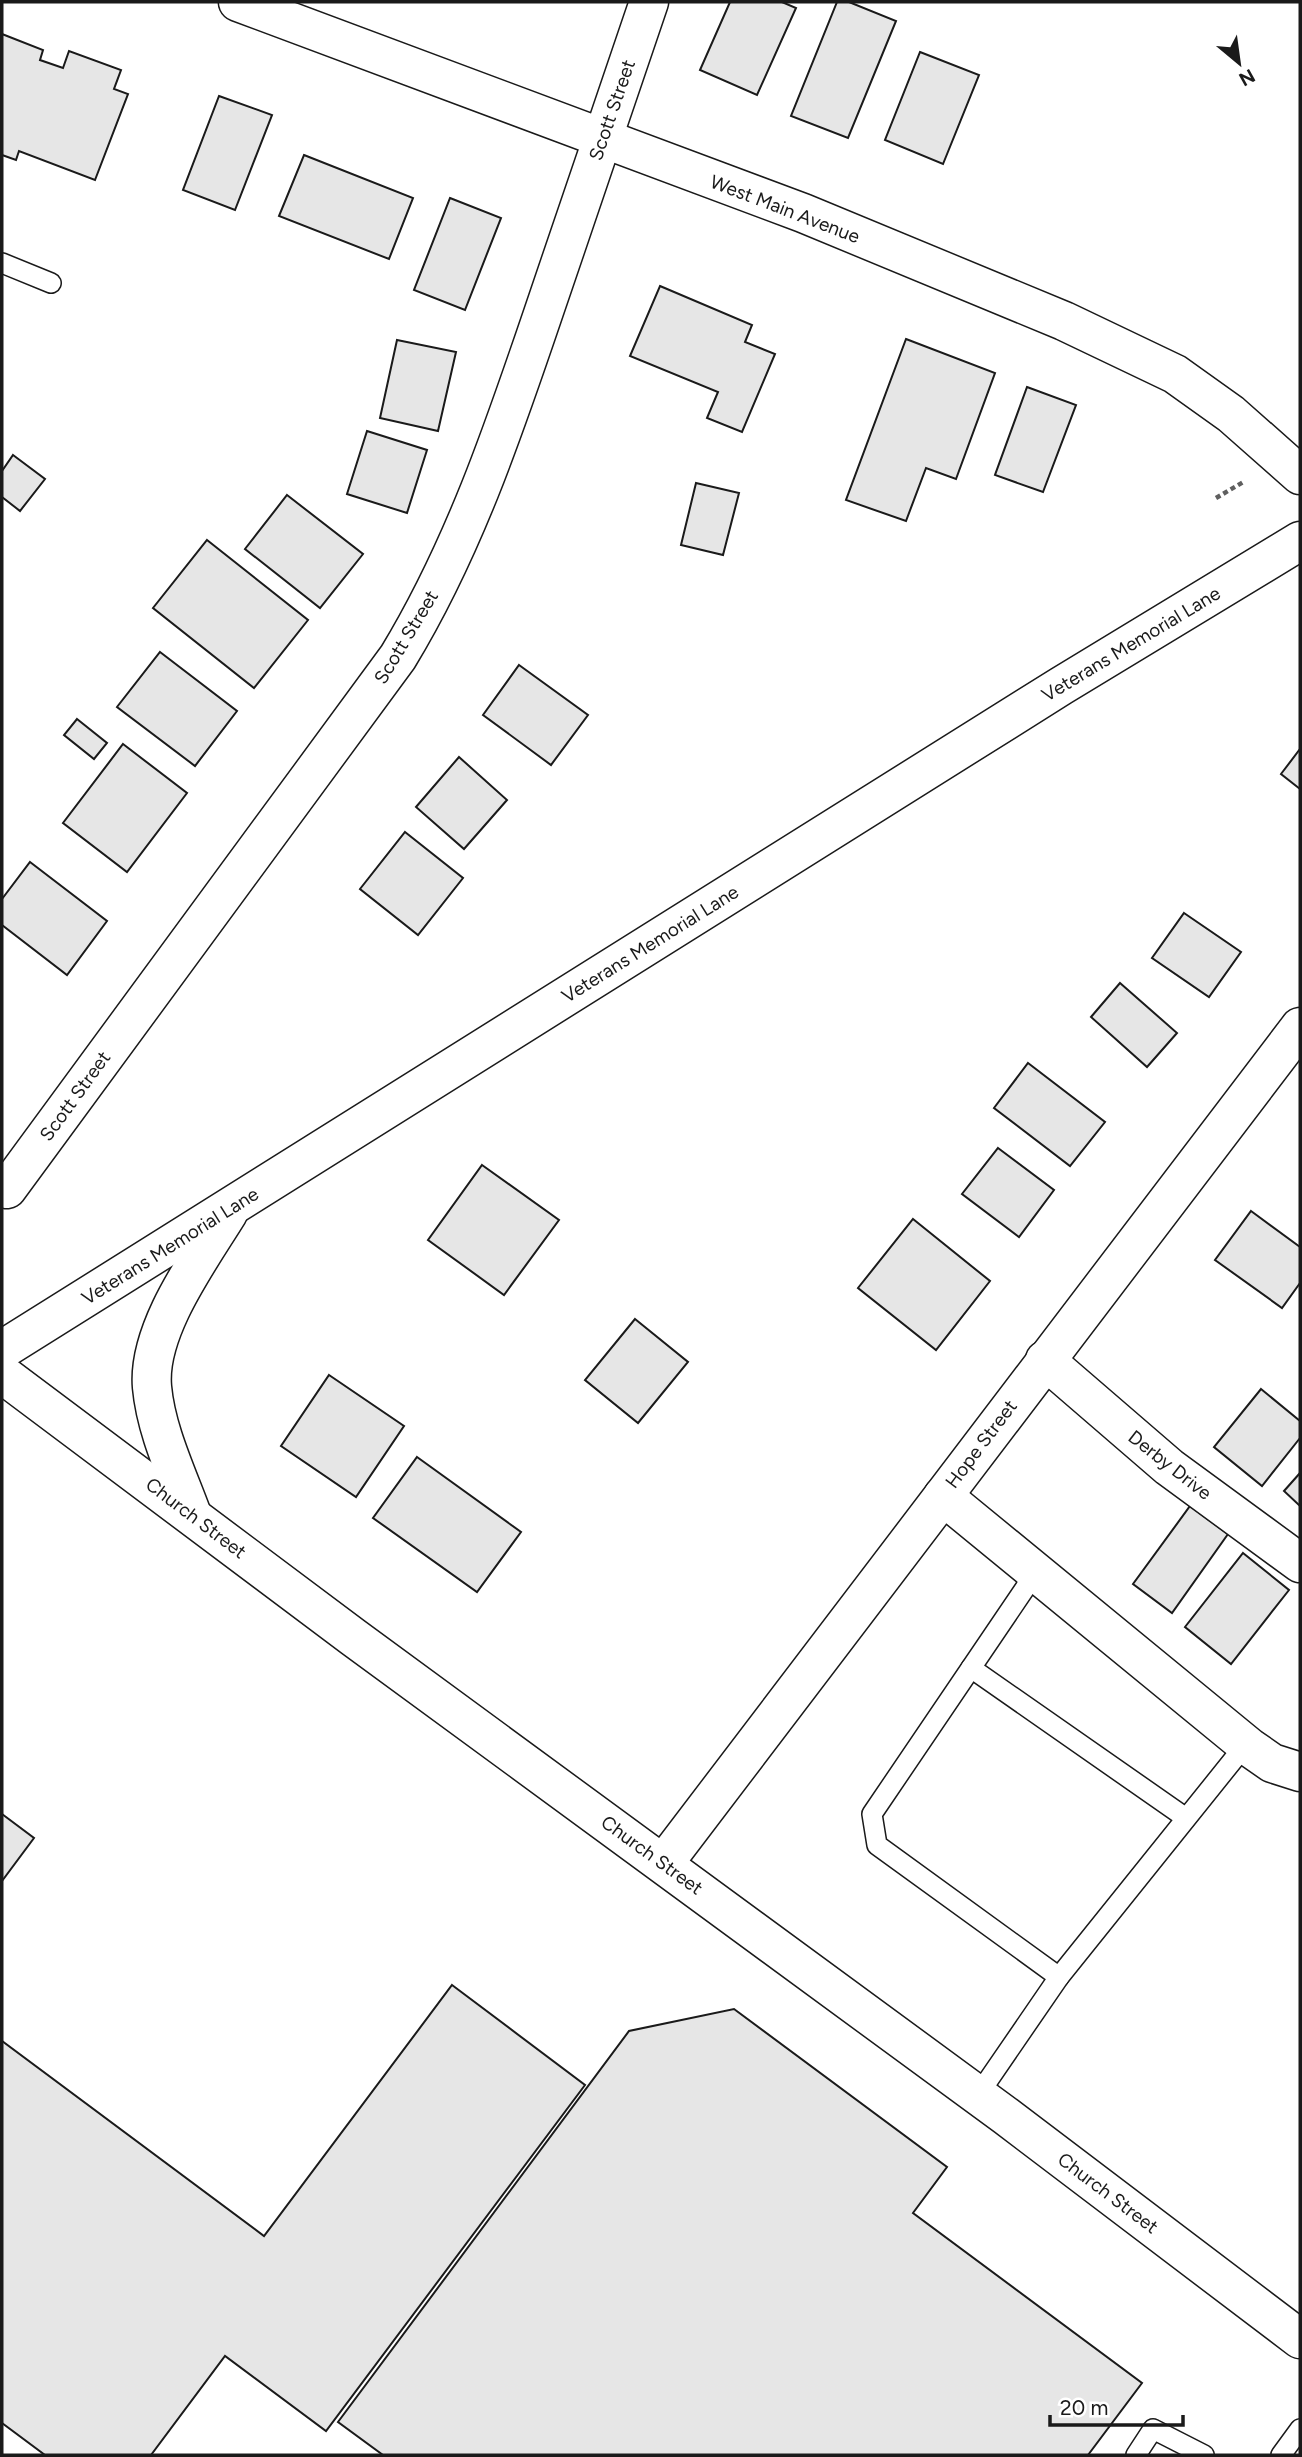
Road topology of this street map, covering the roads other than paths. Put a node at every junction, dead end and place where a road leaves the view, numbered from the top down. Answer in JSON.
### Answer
{"nodes":[{"id":1,"x":239,"y":2,"type":"edge"},
{"id":2,"x":649,"y":2,"type":"edge"},
{"id":3,"x":602,"y":139,"type":"junction"},
{"id":4,"x":2,"y":263,"type":"edge"},
{"id":5,"x":51,"y":283,"type":"dead end"},
{"id":6,"x":1300,"y":475,"type":"edge"},
{"id":7,"x":1300,"y":541,"type":"edge"},
{"id":8,"x":1300,"y":1027,"type":"edge"},
{"id":9,"x":7,"y":1189,"type":"dead end"},
{"id":10,"x":231,"y":1208,"type":"junction"},
{"id":11,"x":2,"y":1350,"type":"edge"},
{"id":12,"x":1045,"y":1360,"type":"junction"},
{"id":13,"x":2,"y":1374,"type":"edge"},
{"id":14,"x":943,"y":1496,"type":"junction"},
{"id":15,"x":192,"y":1515,"type":"junction"},
{"id":16,"x":1300,"y":1563,"type":"edge"},
{"id":17,"x":1036,"y":1572,"type":"junction"},
{"id":18,"x":971,"y":1668,"type":"junction"},
{"id":19,"x":1245,"y":1744,"type":"junction"},
{"id":20,"x":1300,"y":1772,"type":"edge"},
{"id":21,"x":1186,"y":1818,"type":"junction"},
{"id":22,"x":664,"y":1863,"type":"junction"},
{"id":23,"x":1059,"y":1977,"type":"junction"},
{"id":24,"x":978,"y":2095,"type":"junction"},
{"id":25,"x":1300,"y":2339,"type":"edge"},
{"id":26,"x":1300,"y":2429,"type":"edge"},
{"id":27,"x":1136,"y":2455,"type":"edge"},
{"id":28,"x":1204,"y":2455,"type":"edge"},
{"id":29,"x":1282,"y":2455,"type":"edge"}],
"edges":[{"from":1,"to":3,"type":"street","name":"West Main Avenue"},
{"from":2,"to":3,"type":"street","name":"Scott Street"},
{"from":3,"to":6,"type":"street","name":"West Main Avenue"},
{"from":3,"to":9,"type":"street","name":"Scott Street"},
{"from":4,"to":5,"type":"lane"},
{"from":7,"to":10,"type":"street","name":"Veterans Memorial Lane"},
{"from":8,"to":12,"type":"street","name":"Hope Street"},
{"from":10,"to":11,"type":"street","name":"Veterans Memorial Lane"},
{"from":10,"to":15,"type":"street"},
{"from":12,"to":14,"type":"street","name":"Hope Street"},
{"from":12,"to":16,"type":"street","name":"Derby Drive"},
{"from":13,"to":15,"type":"street","name":"Church Street"},
{"from":14,"to":17,"type":"street"},
{"from":14,"to":22,"type":"street","name":"Hope Street"},
{"from":15,"to":22,"type":"street","name":"Church Street"},
{"from":17,"to":18,"type":"lane"},
{"from":17,"to":19,"type":"street"},
{"from":18,"to":21,"type":"lane"},
{"from":18,"to":23,"type":"lane"},
{"from":19,"to":20,"type":"street"},
{"from":19,"to":21,"type":"lane"},
{"from":21,"to":23,"type":"lane"},
{"from":22,"to":24,"type":"street","name":"Church Street"},
{"from":23,"to":24,"type":"lane"},
{"from":24,"to":25,"type":"street","name":"Church Street"},
{"from":26,"to":29,"type":"lane"},
{"from":27,"to":28,"type":"lane"}]}
